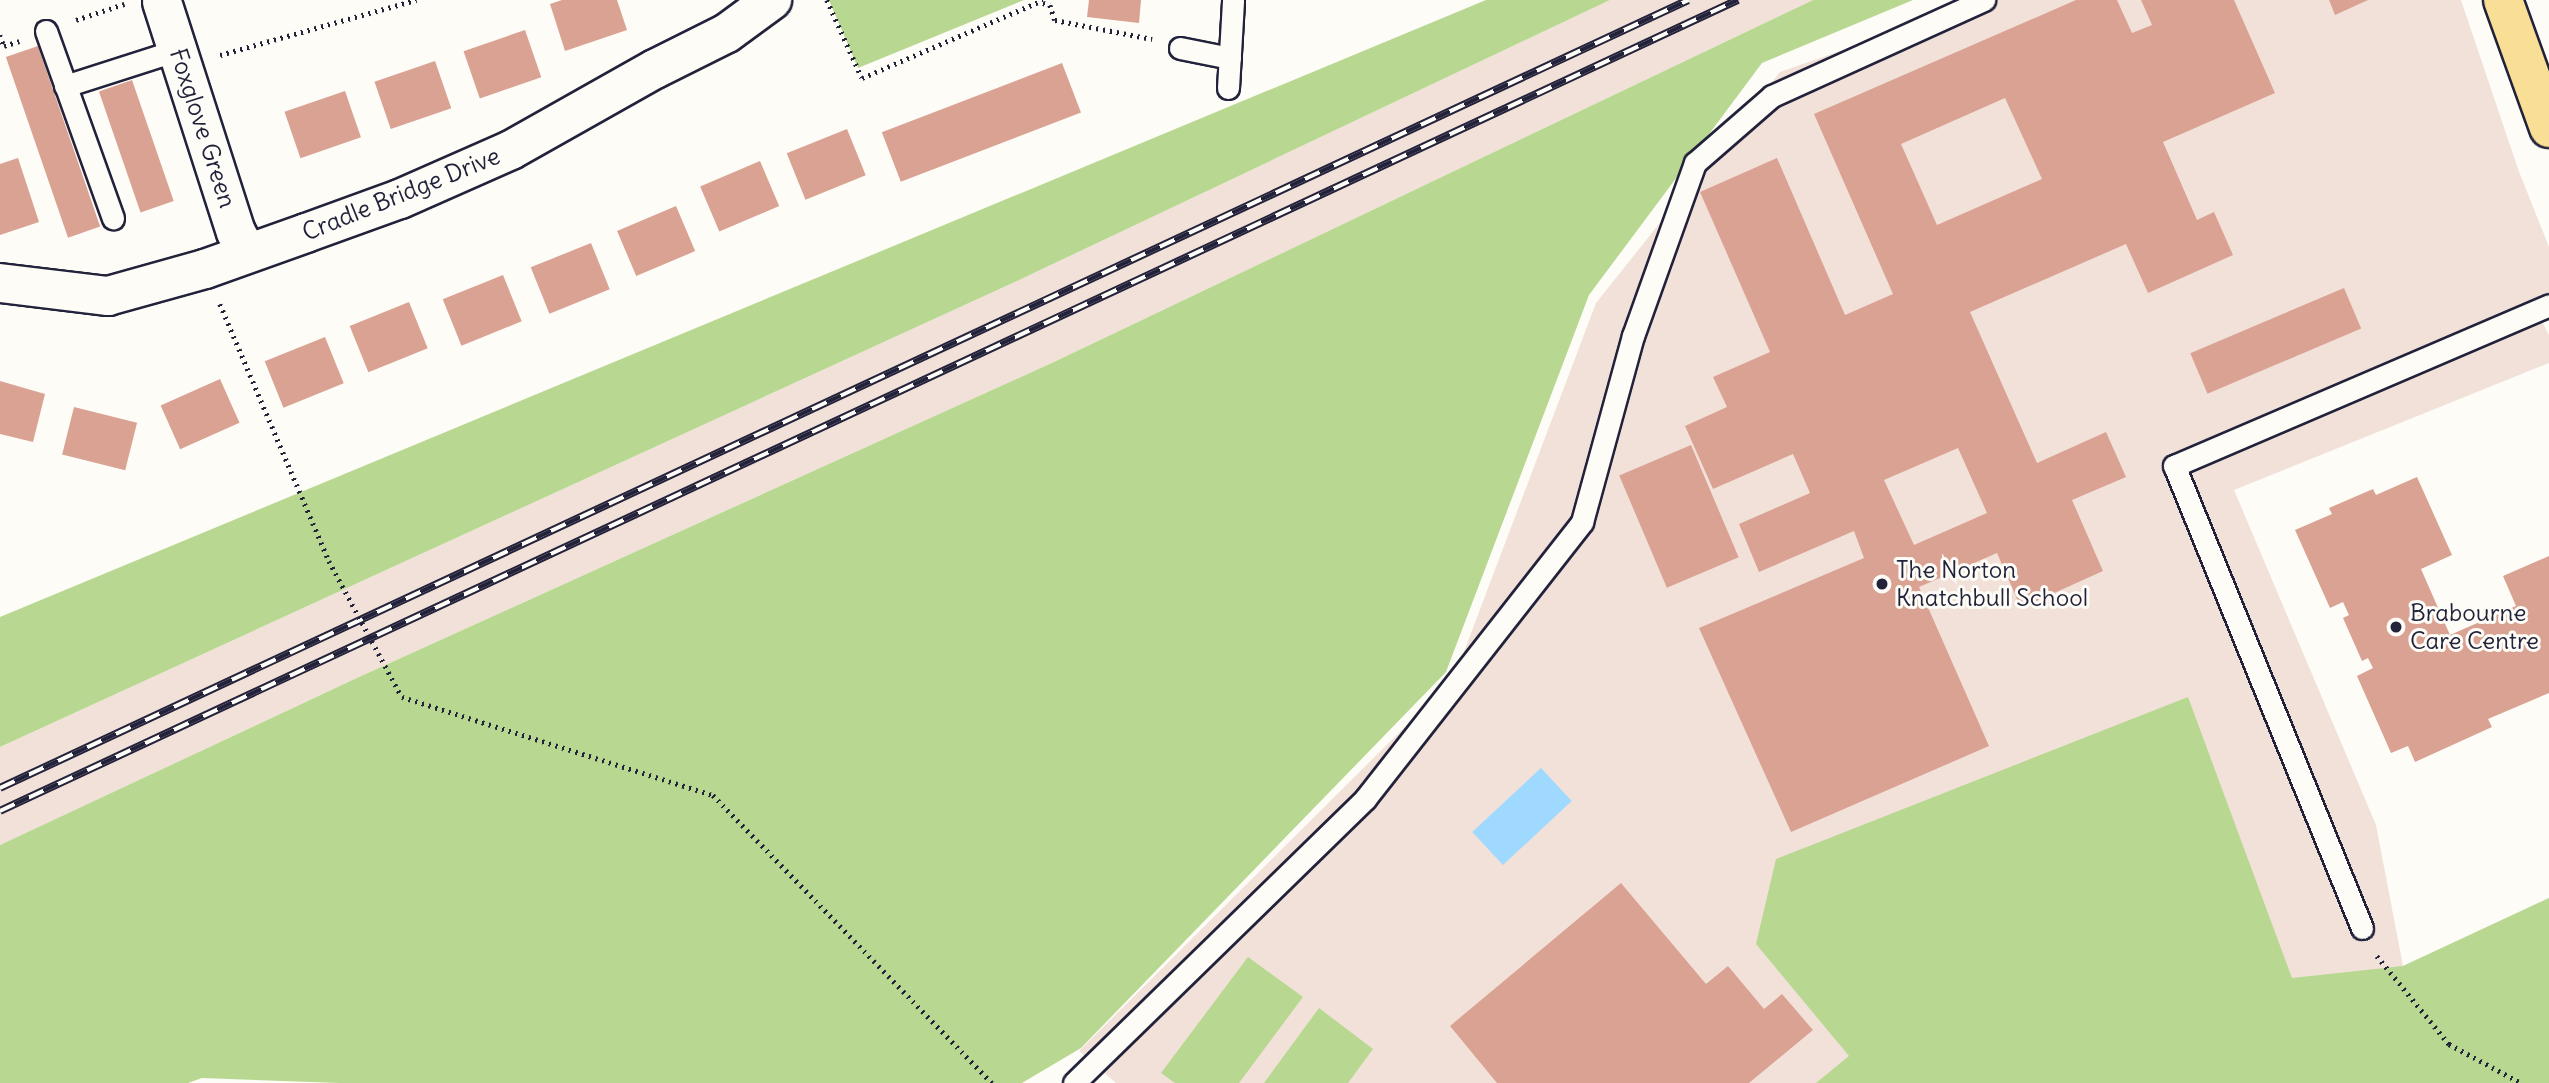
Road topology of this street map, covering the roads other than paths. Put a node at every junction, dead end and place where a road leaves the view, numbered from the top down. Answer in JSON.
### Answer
{"nodes":[{"id":1,"x":772,"y":0,"type":"edge"},
{"id":2,"x":1233,"y":0,"type":"edge"},
{"id":3,"x":1984,"y":0,"type":"edge"},
{"id":4,"x":2503,"y":0,"type":"edge"},
{"id":5,"x":162,"y":2,"type":"dead end"},
{"id":6,"x":46,"y":31,"type":"dead end"},
{"id":7,"x":1180,"y":48,"type":"road end"},
{"id":8,"x":180,"y":57,"type":"junction"},
{"id":9,"x":1230,"y":58,"type":"junction"},
{"id":10,"x":65,"y":86,"type":"junction"},
{"id":11,"x":1228,"y":89,"type":"dead end"},
{"id":12,"x":2549,"y":128,"type":"edge"},
{"id":13,"x":113,"y":218,"type":"dead end"},
{"id":14,"x":247,"y":253,"type":"junction"},
{"id":15,"x":0,"y":283,"type":"edge"},
{"id":16,"x":2549,"y":305,"type":"edge"},
{"id":17,"x":2362,"y":928,"type":"road end"},
{"id":18,"x":1074,"y":1083,"type":"edge"}],
"edges":[{"from":1,"to":14,"type":"street","name":"Cradle Bridge Drive"},
{"from":2,"to":9,"type":"lane"},
{"from":3,"to":18,"type":"lane"},
{"from":4,"to":12,"type":"main road"},
{"from":5,"to":8,"type":"street","name":"Foxglove Green"},
{"from":6,"to":10,"type":"lane"},
{"from":7,"to":9,"type":"lane"},
{"from":8,"to":10,"type":"lane"},
{"from":8,"to":14,"type":"street","name":"Foxglove Green"},
{"from":9,"to":11,"type":"lane"},
{"from":10,"to":13,"type":"lane"},
{"from":14,"to":15,"type":"street","name":"Cradle Bridge Drive"},
{"from":16,"to":17,"type":"lane"}]}
